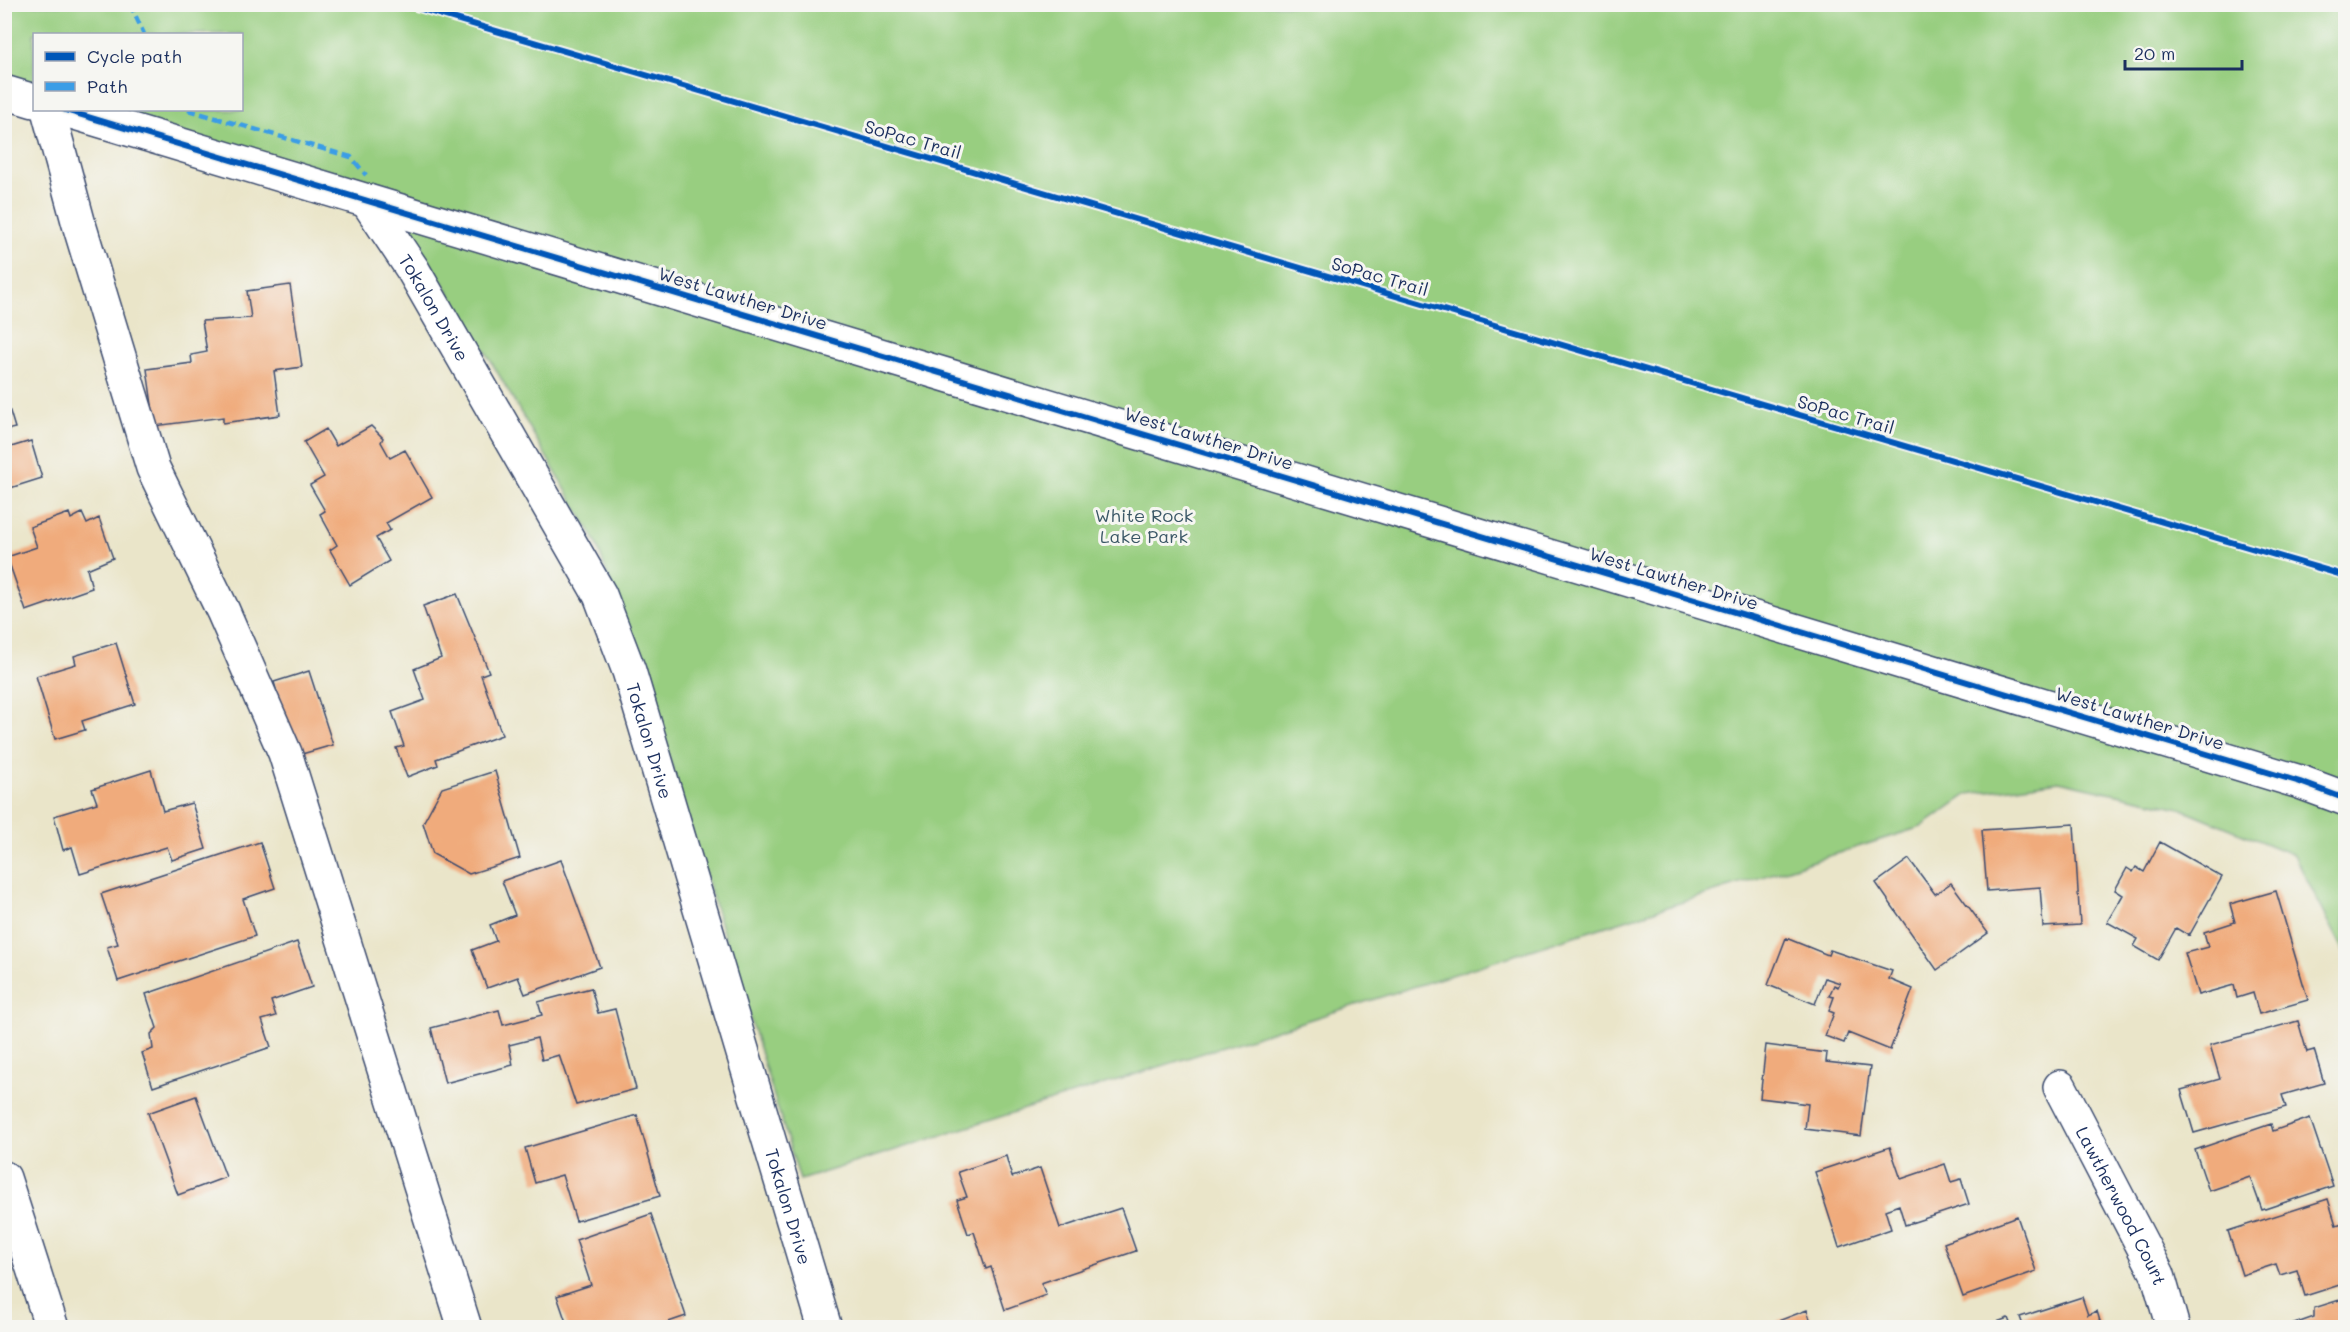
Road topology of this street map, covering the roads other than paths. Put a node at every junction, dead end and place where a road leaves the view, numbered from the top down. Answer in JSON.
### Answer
{"nodes":[{"id":1,"x":4,"y":92,"type":"edge"},
{"id":2,"x":33,"y":100,"type":"edge"},
{"id":3,"x":48,"y":111,"type":"edge"},
{"id":4,"x":68,"y":111,"type":"edge"},
{"id":5,"x":367,"y":201,"type":"junction"},
{"id":6,"x":2345,"y":802,"type":"edge"},
{"id":7,"x":2060,"y":1087,"type":"dead end"},
{"id":8,"x":4,"y":1178,"type":"edge"},
{"id":9,"x":52,"y":1328,"type":"edge"},
{"id":10,"x":465,"y":1328,"type":"edge"},
{"id":11,"x":825,"y":1328,"type":"edge"},
{"id":12,"x":2173,"y":1328,"type":"edge"}],
"edges":[{"from":1,"to":2,"type":"street"},
{"from":3,"to":10,"type":"street"},
{"from":4,"to":5,"type":"street","name":"West Lawther Drive"},
{"from":5,"to":6,"type":"street","name":"West Lawther Drive"},
{"from":5,"to":11,"type":"street","name":"Tokalon Drive"},
{"from":7,"to":12,"type":"street","name":"Lawtherwood Court"},
{"from":8,"to":9,"type":"street"}]}
